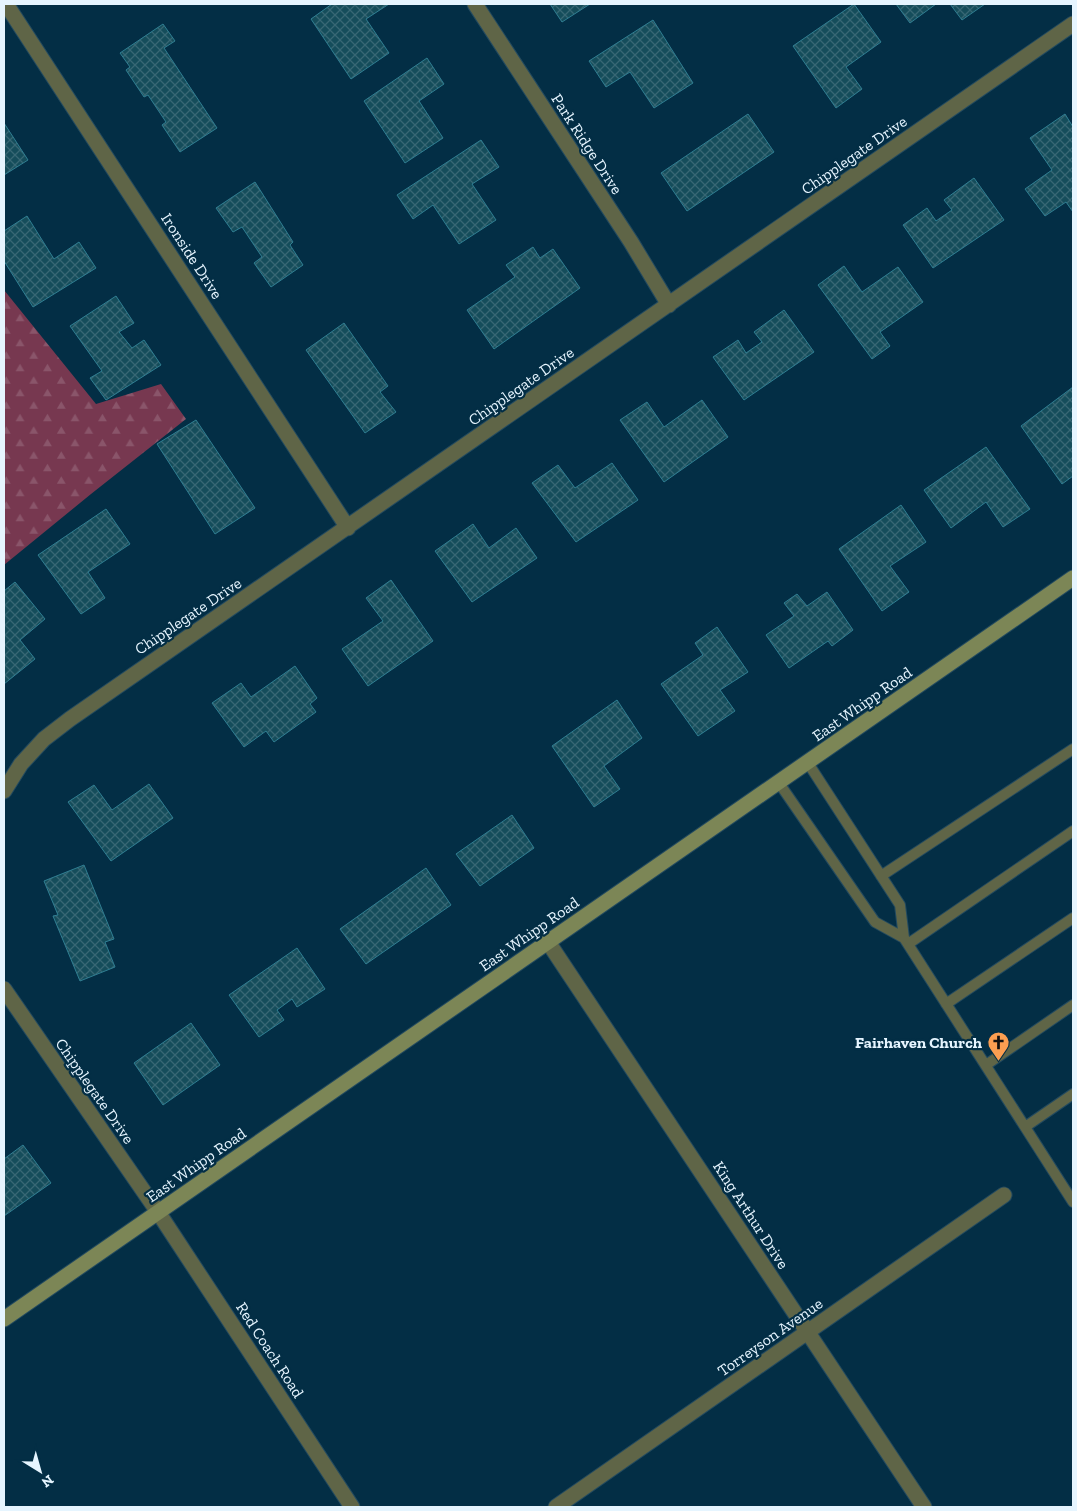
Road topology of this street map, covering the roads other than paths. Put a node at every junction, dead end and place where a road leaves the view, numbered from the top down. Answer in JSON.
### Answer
{"nodes":[{"id":1,"x":6,"y":4,"type":"edge"},
{"id":2,"x":475,"y":4,"type":"edge"},
{"id":3,"x":1073,"y":24,"type":"edge"},
{"id":4,"x":669,"y":305,"type":"junction"},
{"id":5,"x":348,"y":528,"type":"junction"},
{"id":6,"x":1073,"y":578,"type":"edge"},
{"id":7,"x":1073,"y":749,"type":"edge"},
{"id":8,"x":808,"y":762,"type":"junction"},
{"id":9,"x":779,"y":783,"type":"junction"},
{"id":10,"x":4,"y":791,"type":"edge"},
{"id":11,"x":1073,"y":831,"type":"edge"},
{"id":12,"x":881,"y":876,"type":"junction"},
{"id":13,"x":1073,"y":918,"type":"edge"},
{"id":14,"x":906,"y":941,"type":"junction"},
{"id":15,"x":548,"y":942,"type":"junction"},
{"id":16,"x":4,"y":989,"type":"edge"},
{"id":17,"x":946,"y":1004,"type":"junction"},
{"id":18,"x":1073,"y":1005,"type":"edge"},
{"id":19,"x":986,"y":1065,"type":"junction"},
{"id":20,"x":1073,"y":1094,"type":"edge"},
{"id":21,"x":1025,"y":1127,"type":"junction"},
{"id":22,"x":1004,"y":1195,"type":"dead end"},
{"id":23,"x":1072,"y":1196,"type":"edge"},
{"id":24,"x":158,"y":1212,"type":"junction"},
{"id":25,"x":4,"y":1319,"type":"edge"},
{"id":26,"x":808,"y":1332,"type":"junction"},
{"id":27,"x":352,"y":1507,"type":"edge"},
{"id":28,"x":556,"y":1507,"type":"edge"},
{"id":29,"x":924,"y":1507,"type":"edge"}],
"edges":[{"from":1,"to":5,"type":"street","name":"Ironside Drive"},
{"from":2,"to":4,"type":"street","name":"Park Ridge Drive"},
{"from":3,"to":4,"type":"street","name":"Chipplegate Drive"},
{"from":4,"to":5,"type":"street","name":"Chipplegate Drive"},
{"from":5,"to":10,"type":"street","name":"Chipplegate Drive"},
{"from":6,"to":8,"type":"main road","name":"East Whipp Road"},
{"from":7,"to":12,"type":"lane"},
{"from":8,"to":9,"type":"main road","name":"East Whipp Road"},
{"from":8,"to":12,"type":"lane"},
{"from":9,"to":14,"type":"lane"},
{"from":9,"to":15,"type":"main road","name":"East Whipp Road"},
{"from":11,"to":14,"type":"lane"},
{"from":12,"to":14,"type":"lane"},
{"from":13,"to":17,"type":"lane"},
{"from":14,"to":17,"type":"lane"},
{"from":15,"to":24,"type":"main road","name":"East Whipp Road"},
{"from":15,"to":26,"type":"street","name":"King Arthur Drive"},
{"from":16,"to":24,"type":"street","name":"Chipplegate Drive"},
{"from":17,"to":19,"type":"lane"},
{"from":18,"to":19,"type":"lane"},
{"from":19,"to":21,"type":"lane"},
{"from":20,"to":21,"type":"lane"},
{"from":21,"to":23,"type":"lane"},
{"from":22,"to":26,"type":"street","name":"Torreyson Avenue"},
{"from":24,"to":25,"type":"main road","name":"East Whipp Road"},
{"from":24,"to":27,"type":"street","name":"Red Coach Road"},
{"from":26,"to":28,"type":"street","name":"Torreyson Avenue"},
{"from":26,"to":29,"type":"street","name":"King Arthur Drive"}]}
